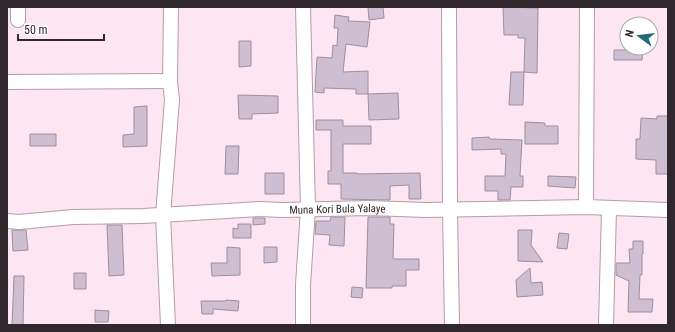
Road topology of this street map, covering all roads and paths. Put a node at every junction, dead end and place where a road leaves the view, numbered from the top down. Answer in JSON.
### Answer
{"nodes":[{"id":1,"x":171,"y":7,"type":"edge"},
{"id":2,"x":303,"y":7,"type":"edge"},
{"id":3,"x":449,"y":7,"type":"edge"},
{"id":4,"x":587,"y":7,"type":"edge"},
{"id":5,"x":170,"y":81,"type":"junction"},
{"id":6,"x":7,"y":82,"type":"edge"},
{"id":7,"x":586,"y":207,"type":"junction"},
{"id":8,"x":308,"y":209,"type":"junction"},
{"id":9,"x":450,"y":209,"type":"junction"},
{"id":10,"x":609,"y":209,"type":"junction"},
{"id":11,"x":668,"y":210,"type":"edge"},
{"id":12,"x":163,"y":215,"type":"junction"},
{"id":13,"x":7,"y":221,"type":"edge"},
{"id":14,"x":168,"y":325,"type":"edge"},
{"id":15,"x":303,"y":325,"type":"edge"},
{"id":16,"x":452,"y":325,"type":"edge"},
{"id":17,"x":606,"y":325,"type":"edge"}],
"edges":[{"from":1,"to":5,"type":"street"},
{"from":2,"to":8,"type":"street"},
{"from":3,"to":9,"type":"street"},
{"from":4,"to":7,"type":"street"},
{"from":5,"to":6,"type":"street"},
{"from":5,"to":12,"type":"street"},
{"from":7,"to":9,"type":"street","name":"Muna Kori Bula Yalaye"},
{"from":7,"to":10,"type":"street","name":"Muna Kori Bula Yalaye"},
{"from":8,"to":9,"type":"street","name":"Muna Kori Bula Yalaye"},
{"from":8,"to":12,"type":"street","name":"Muna Kori Bula Yalaye"},
{"from":8,"to":15,"type":"street"},
{"from":9,"to":16,"type":"street"},
{"from":10,"to":11,"type":"street","name":"Muna Kori Bula Yalaye"},
{"from":10,"to":17,"type":"street"},
{"from":12,"to":13,"type":"street","name":"Muna Kori Bula Yalaye"},
{"from":12,"to":14,"type":"street"}]}
